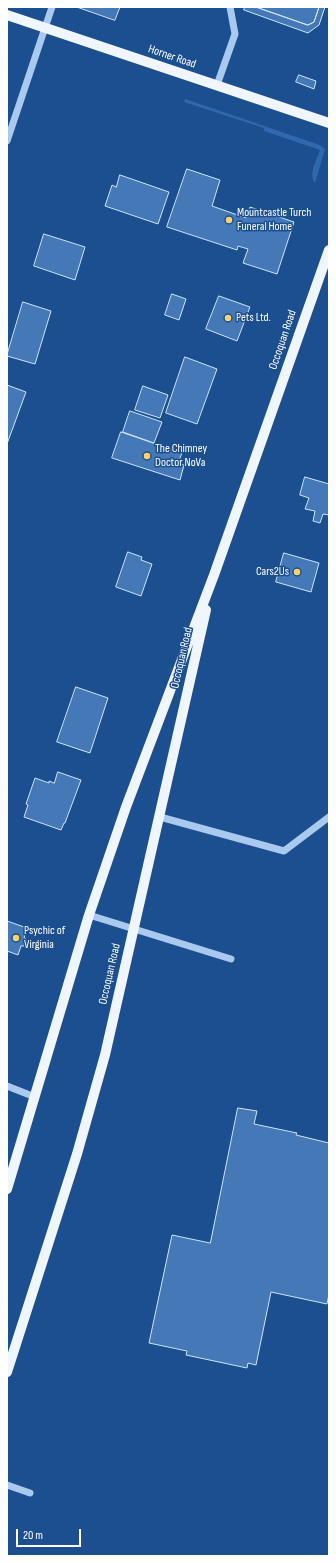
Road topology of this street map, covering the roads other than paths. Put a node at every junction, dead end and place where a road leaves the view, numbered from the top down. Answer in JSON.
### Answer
{"nodes":[{"id":1,"x":52,"y":7,"type":"edge"},
{"id":2,"x":230,"y":7,"type":"edge"},
{"id":3,"x":7,"y":15,"type":"edge"},
{"id":4,"x":45,"y":28,"type":"junction"},
{"id":5,"x":217,"y":85,"type":"junction"},
{"id":6,"x":329,"y":123,"type":"edge"},
{"id":7,"x":7,"y":141,"type":"edge"},
{"id":8,"x":329,"y":250,"type":"edge"},
{"id":9,"x":214,"y":575,"type":"junction"},
{"id":10,"x":160,"y":816,"type":"junction"},
{"id":11,"x":329,"y":817,"type":"edge"},
{"id":12,"x":89,"y":915,"type":"junction"},
{"id":13,"x":134,"y":929,"type":"junction"},
{"id":14,"x":231,"y":959,"type":"dead end"},
{"id":15,"x":7,"y":1086,"type":"edge"},
{"id":16,"x":35,"y":1097,"type":"junction"},
{"id":17,"x":7,"y":1189,"type":"edge"},
{"id":18,"x":7,"y":1372,"type":"edge"},
{"id":19,"x":7,"y":1485,"type":"edge"},
{"id":20,"x":30,"y":1493,"type":"dead end"}],
"edges":[{"from":1,"to":4,"type":"street"},
{"from":2,"to":5,"type":"street"},
{"from":3,"to":4,"type":"main road","name":"Horner Road"},
{"from":4,"to":5,"type":"main road","name":"Horner Road"},
{"from":4,"to":7,"type":"street"},
{"from":5,"to":6,"type":"main road","name":"Horner Road"},
{"from":8,"to":9,"type":"main road","name":"Occoquan Road"},
{"from":9,"to":10,"type":"main road","name":"Occoquan Road"},
{"from":9,"to":12,"type":"main road","name":"Occoquan Road"},
{"from":10,"to":11,"type":"street"},
{"from":10,"to":13,"type":"main road","name":"Occoquan Road"},
{"from":12,"to":13,"type":"street"},
{"from":12,"to":16,"type":"main road","name":"Occoquan Road"},
{"from":13,"to":14,"type":"street"},
{"from":13,"to":18,"type":"main road","name":"Occoquan Road"},
{"from":15,"to":16,"type":"street"},
{"from":16,"to":17,"type":"main road","name":"Occoquan Road"},
{"from":19,"to":20,"type":"street"}]}
